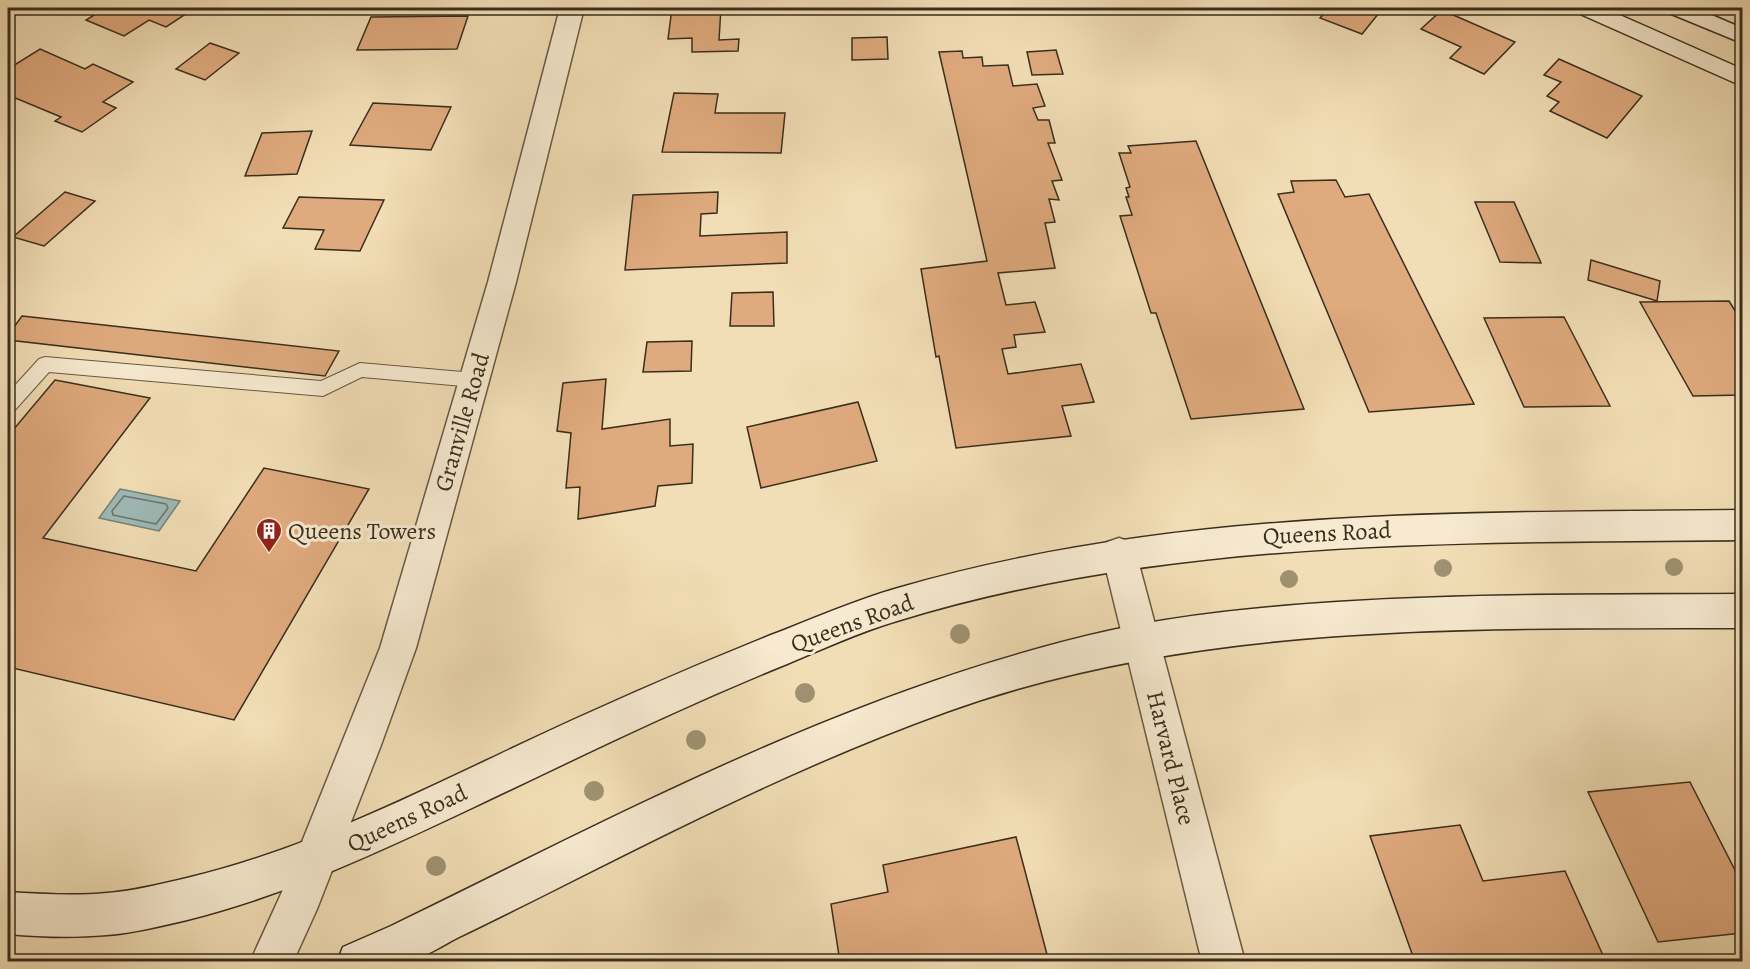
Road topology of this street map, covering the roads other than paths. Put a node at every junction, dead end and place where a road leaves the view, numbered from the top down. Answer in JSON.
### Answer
{"nodes":[{"id":1,"x":572,"y":8,"type":"edge"},
{"id":2,"x":1586,"y":8,"type":"edge"},
{"id":3,"x":1677,"y":8,"type":"edge"},
{"id":4,"x":1743,"y":36,"type":"edge"},
{"id":5,"x":1743,"y":78,"type":"edge"},
{"id":6,"x":474,"y":380,"type":"junction"},
{"id":7,"x":8,"y":405,"type":"edge"},
{"id":8,"x":1743,"y":525,"type":"edge"},
{"id":9,"x":1119,"y":554,"type":"junction"},
{"id":10,"x":1743,"y":611,"type":"edge"},
{"id":11,"x":1141,"y":642,"type":"junction"},
{"id":12,"x":316,"y":859,"type":"junction"},
{"id":13,"x":8,"y":913,"type":"edge"},
{"id":14,"x":271,"y":962,"type":"edge"},
{"id":15,"x":358,"y":962,"type":"edge"},
{"id":16,"x":1224,"y":962,"type":"edge"}],
"edges":[{"from":1,"to":6,"type":"main road","name":"Granville Road"},
{"from":2,"to":5,"type":"main road"},
{"from":3,"to":4,"type":"main road"},
{"from":6,"to":7,"type":"lane"},
{"from":6,"to":12,"type":"main road","name":"Granville Road"},
{"from":8,"to":9,"type":"main road","name":"Queens Road"},
{"from":9,"to":11,"type":"main road","name":"Harvard Place"},
{"from":9,"to":12,"type":"main road","name":"Queens Road"},
{"from":10,"to":11,"type":"main road"},
{"from":11,"to":15,"type":"main road"},
{"from":11,"to":16,"type":"main road","name":"Harvard Place"},
{"from":12,"to":13,"type":"main road","name":"Queens Road"},
{"from":12,"to":14,"type":"main road","name":"Granville Road"}]}
